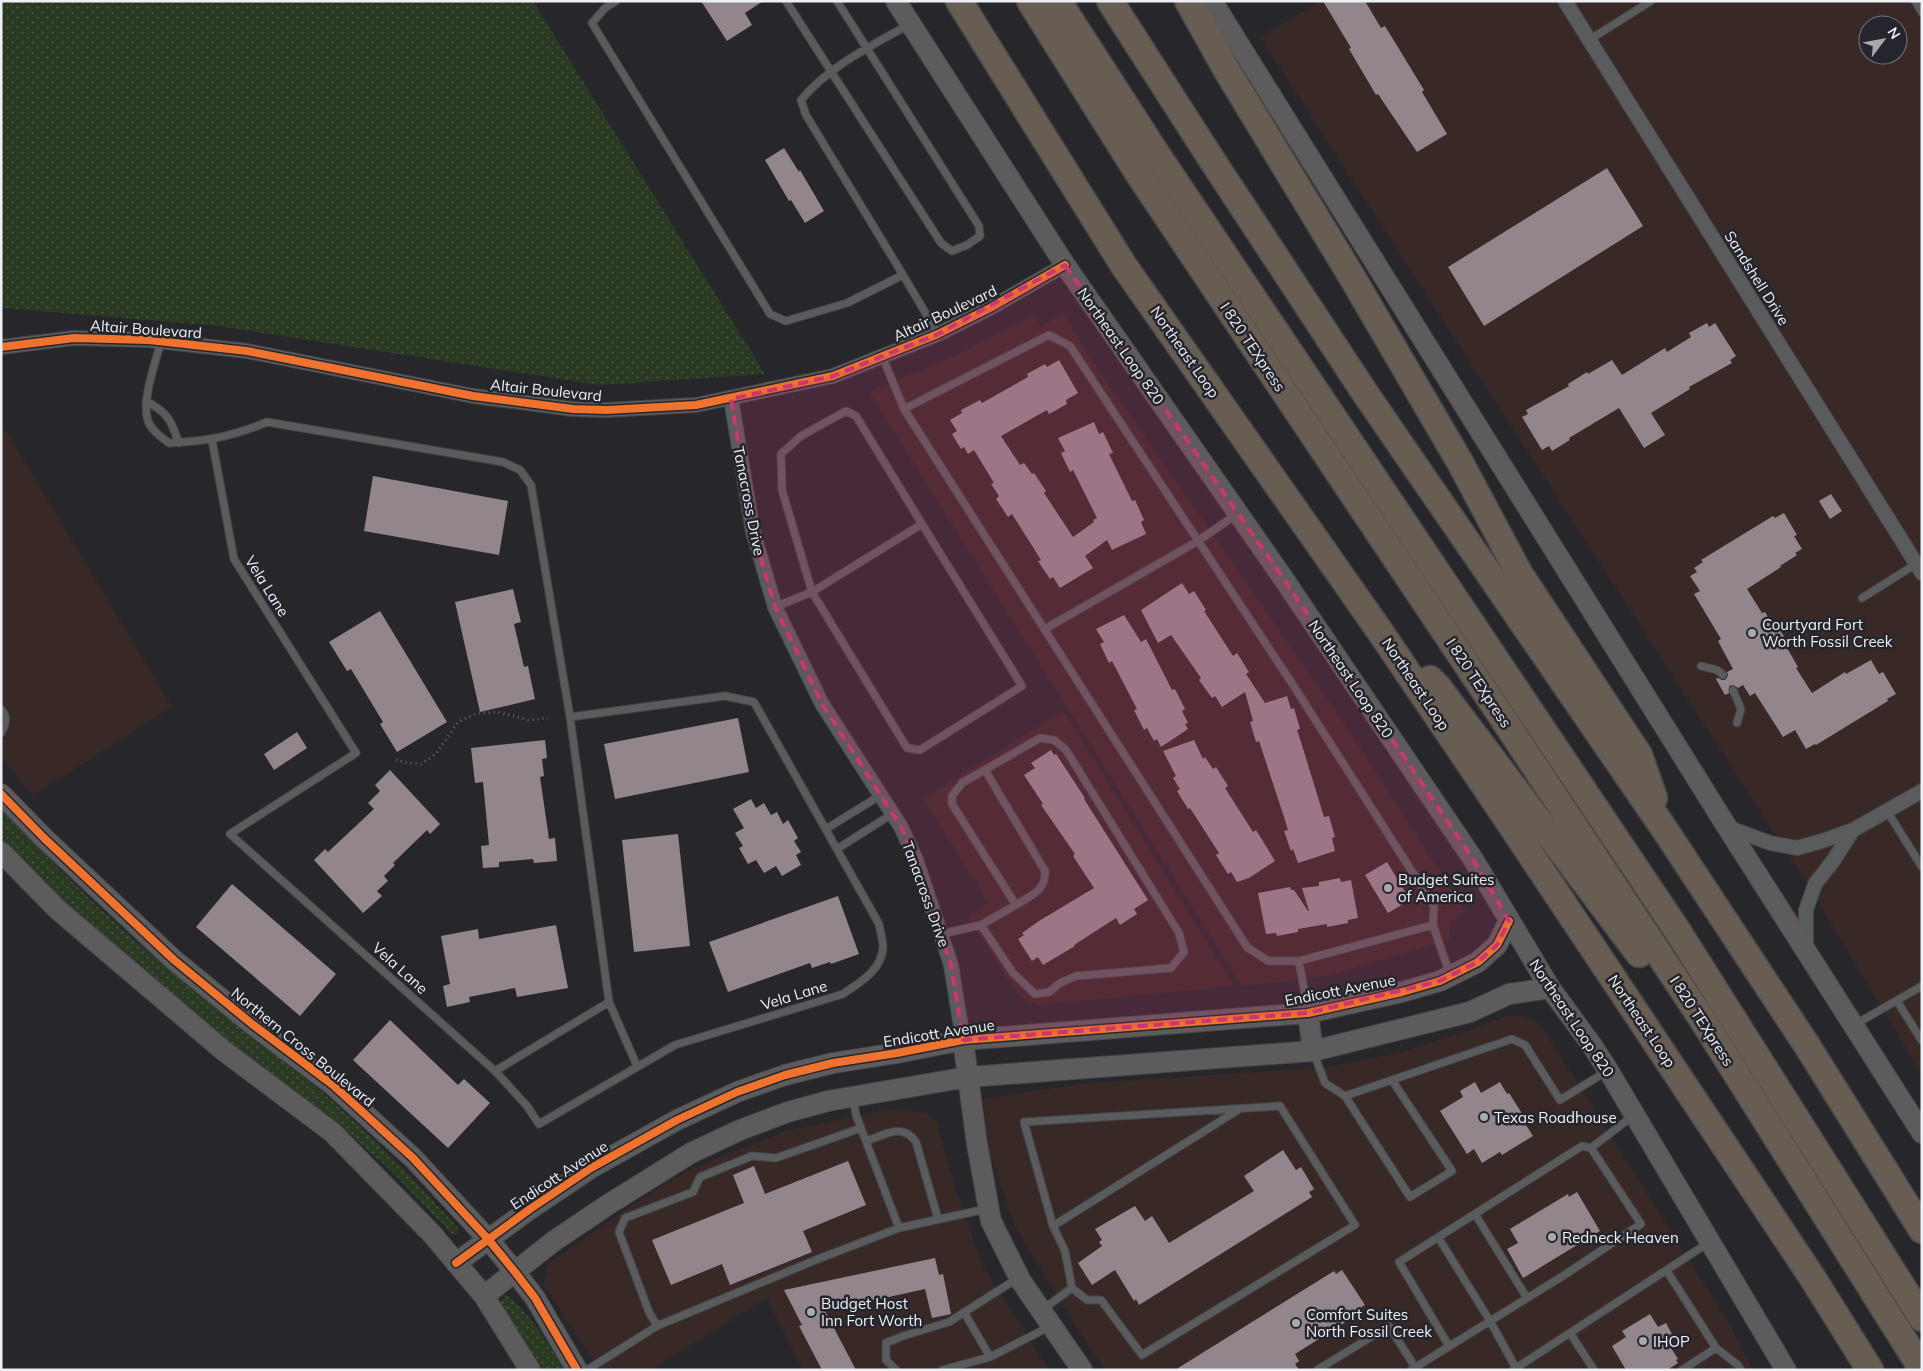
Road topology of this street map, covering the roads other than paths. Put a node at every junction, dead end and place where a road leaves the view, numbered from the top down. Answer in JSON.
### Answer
{"nodes":[{"id":1,"x":616,"y":1,"type":"edge"},
{"id":2,"x":786,"y":1,"type":"edge"},
{"id":3,"x":837,"y":1,"type":"edge"},
{"id":4,"x":896,"y":1,"type":"edge"},
{"id":5,"x":959,"y":1,"type":"edge"},
{"id":6,"x":1030,"y":1,"type":"edge"},
{"id":7,"x":1058,"y":1,"type":"edge"},
{"id":8,"x":1110,"y":1,"type":"edge"},
{"id":9,"x":1188,"y":1,"type":"edge"},
{"id":10,"x":1212,"y":1,"type":"edge"},
{"id":11,"x":1565,"y":1,"type":"edge"},
{"id":12,"x":1651,"y":1,"type":"edge"},
{"id":13,"x":1915,"y":1,"type":"edge"},
{"id":14,"x":1922,"y":12,"type":"edge"},
{"id":15,"x":910,"y":24,"type":"junction"},
{"id":16,"x":1589,"y":40,"type":"junction"},
{"id":17,"x":867,"y":49,"type":"junction"},
{"id":18,"x":832,"y":72,"type":"junction"},
{"id":19,"x":1065,"y":265,"type":"junction"},
{"id":20,"x":903,"y":275,"type":"junction"},
{"id":21,"x":938,"y":334,"type":"junction"},
{"id":22,"x":161,"y":341,"type":"junction"},
{"id":23,"x":1,"y":347,"type":"edge"},
{"id":24,"x":882,"y":356,"type":"junction"},
{"id":25,"x":731,"y":399,"type":"junction"},
{"id":26,"x":146,"y":401,"type":"junction"},
{"id":27,"x":904,"y":409,"type":"junction"},
{"id":28,"x":212,"y":440,"type":"junction"},
{"id":29,"x":179,"y":443,"type":"junction"},
{"id":30,"x":1238,"y":514,"type":"junction"},
{"id":31,"x":922,"y":524,"type":"junction"},
{"id":32,"x":1198,"y":541,"type":"junction"},
{"id":33,"x":1919,"y":568,"type":"edge"},
{"id":34,"x":812,"y":592,"type":"junction"},
{"id":35,"x":1862,"y":598,"type":"dead end"},
{"id":36,"x":775,"y":607,"type":"junction"},
{"id":37,"x":1045,"y":629,"type":"junction"},
{"id":38,"x":1379,"y":630,"type":"junction"},
{"id":39,"x":1701,"y":666,"type":"dead end"},
{"id":40,"x":1723,"y":674,"type":"dead end"},
{"id":41,"x":1733,"y":690,"type":"dead end"},
{"id":42,"x":1,"y":709,"type":"edge"},
{"id":43,"x":570,"y":717,"type":"junction"},
{"id":44,"x":1737,"y":723,"type":"dead end"},
{"id":45,"x":1,"y":733,"type":"edge"},
{"id":46,"x":986,"y":770,"type":"junction"},
{"id":47,"x":1922,"y":791,"type":"edge"},
{"id":48,"x":1,"y":794,"type":"edge"},
{"id":49,"x":880,"y":795,"type":"junction"},
{"id":50,"x":1887,"y":811,"type":"junction"},
{"id":51,"x":892,"y":814,"type":"junction"},
{"id":52,"x":1727,"y":827,"type":"junction"},
{"id":53,"x":826,"y":829,"type":"junction"},
{"id":54,"x":1665,"y":830,"type":"junction"},
{"id":55,"x":1853,"y":830,"type":"junction"},
{"id":56,"x":837,"y":849,"type":"junction"},
{"id":57,"x":1,"y":852,"type":"edge"},
{"id":58,"x":1921,"y":865,"type":"edge"},
{"id":59,"x":1016,"y":905,"type":"junction"},
{"id":60,"x":1509,"y":921,"type":"junction"},
{"id":61,"x":982,"y":925,"type":"junction"},
{"id":62,"x":1433,"y":925,"type":"junction"},
{"id":63,"x":941,"y":934,"type":"junction"},
{"id":64,"x":1806,"y":951,"type":"junction"},
{"id":65,"x":1299,"y":961,"type":"junction"},
{"id":66,"x":1450,"y":975,"type":"junction"},
{"id":67,"x":1922,"y":986,"type":"edge"},
{"id":68,"x":1550,"y":988,"type":"junction"},
{"id":69,"x":1896,"y":1001,"type":"junction"},
{"id":70,"x":609,"y":1002,"type":"junction"},
{"id":71,"x":1308,"y":1013,"type":"junction"},
{"id":72,"x":1704,"y":1022,"type":"junction"},
{"id":73,"x":1854,"y":1026,"type":"junction"},
{"id":74,"x":962,"y":1040,"type":"junction"},
{"id":75,"x":1922,"y":1041,"type":"edge"},
{"id":76,"x":1313,"y":1051,"type":"junction"},
{"id":77,"x":637,"y":1066,"type":"junction"},
{"id":78,"x":1608,"y":1070,"type":"junction"},
{"id":79,"x":495,"y":1071,"type":"junction"},
{"id":80,"x":968,"y":1077,"type":"junction"},
{"id":81,"x":1392,"y":1080,"type":"junction"},
{"id":82,"x":1346,"y":1096,"type":"junction"},
{"id":83,"x":853,"y":1097,"type":"junction"},
{"id":84,"x":1240,"y":1108,"type":"junction"},
{"id":85,"x":1634,"y":1115,"type":"junction"},
{"id":86,"x":861,"y":1128,"type":"junction"},
{"id":87,"x":1922,"y":1134,"type":"edge"},
{"id":88,"x":866,"y":1141,"type":"junction"},
{"id":89,"x":1591,"y":1148,"type":"junction"},
{"id":90,"x":989,"y":1208,"type":"junction"},
{"id":91,"x":1475,"y":1214,"type":"junction"},
{"id":92,"x":938,"y":1219,"type":"junction"},
{"id":93,"x":1053,"y":1226,"type":"junction"},
{"id":94,"x":899,"y":1228,"type":"junction"},
{"id":95,"x":1922,"y":1230,"type":"edge"},
{"id":96,"x":1438,"y":1237,"type":"junction"},
{"id":97,"x":488,"y":1239,"type":"junction"},
{"id":98,"x":1711,"y":1241,"type":"junction"},
{"id":99,"x":456,"y":1263,"type":"junction"},
{"id":100,"x":1667,"y":1270,"type":"junction"},
{"id":101,"x":515,"y":1272,"type":"junction"},
{"id":102,"x":1019,"y":1277,"type":"junction"},
{"id":103,"x":1072,"y":1288,"type":"junction"},
{"id":104,"x":484,"y":1296,"type":"junction"},
{"id":105,"x":1527,"y":1298,"type":"junction"},
{"id":106,"x":964,"y":1312,"type":"junction"},
{"id":107,"x":1046,"y":1318,"type":"junction"},
{"id":108,"x":1922,"y":1318,"type":"edge"},
{"id":109,"x":1490,"y":1321,"type":"junction"},
{"id":110,"x":657,"y":1326,"type":"junction"},
{"id":111,"x":1570,"y":1332,"type":"junction"},
{"id":112,"x":1449,"y":1346,"type":"junction"},
{"id":113,"x":1716,"y":1348,"type":"junction"},
{"id":114,"x":990,"y":1357,"type":"junction"},
{"id":115,"x":1413,"y":1368,"type":"edge"},
{"id":116,"x":1515,"y":1369,"type":"edge"},
{"id":117,"x":1922,"y":1369,"type":"edge"},
{"id":118,"x":530,"y":1370,"type":"edge"},
{"id":119,"x":577,"y":1370,"type":"edge"},
{"id":120,"x":587,"y":1370,"type":"edge"},
{"id":121,"x":896,"y":1370,"type":"edge"},
{"id":122,"x":942,"y":1370,"type":"edge"},
{"id":123,"x":1082,"y":1370,"type":"edge"},
{"id":124,"x":1317,"y":1370,"type":"edge"},
{"id":125,"x":1594,"y":1370,"type":"edge"},
{"id":126,"x":1682,"y":1370,"type":"edge"},
{"id":127,"x":1741,"y":1370,"type":"edge"},
{"id":128,"x":1786,"y":1370,"type":"edge"},
{"id":129,"x":1870,"y":1370,"type":"edge"}],
"edges":[{"from":1,"to":20,"type":"lane"},
{"from":2,"to":18,"type":"lane"},
{"from":3,"to":17,"type":"lane"},
{"from":4,"to":15,"type":"street","name":"Northeast Loop 820"},
{"from":5,"to":38,"type":"highway","name":"Northeast Loop"},
{"from":6,"to":72,"type":"highway","name":"I 820 TEXpress"},
{"from":7,"to":108,"type":"highway","name":"I 820 TEXpress"},
{"from":8,"to":54,"type":"highway"},
{"from":9,"to":54,"type":"highway"},
{"from":10,"to":52,"type":"street"},
{"from":11,"to":16,"type":"street","name":"Sandshell Drive"},
{"from":12,"to":16,"type":"lane"},
{"from":13,"to":14,"type":"lane"},
{"from":15,"to":17,"type":"lane"},
{"from":15,"to":19,"type":"street","name":"Northeast Loop 820"},
{"from":16,"to":33,"type":"street","name":"Sandshell Drive"},
{"from":17,"to":18,"type":"lane"},
{"from":17,"to":18,"type":"lane"},
{"from":18,"to":20,"type":"lane"},
{"from":19,"to":21,"type":"street","name":"Altair Boulevard"},
{"from":19,"to":30,"type":"street","name":"Northeast Loop 820"},
{"from":20,"to":21,"type":"lane"},
{"from":21,"to":24,"type":"street","name":"Altair Boulevard"},
{"from":22,"to":23,"type":"street","name":"Altair Boulevard"},
{"from":22,"to":25,"type":"street","name":"Altair Boulevard"},
{"from":22,"to":26,"type":"lane"},
{"from":24,"to":25,"type":"street","name":"Altair Boulevard"},
{"from":24,"to":27,"type":"lane"},
{"from":25,"to":36,"type":"street","name":"Tanacross Drive"},
{"from":26,"to":29,"type":"lane"},
{"from":26,"to":29,"type":"lane"},
{"from":27,"to":32,"type":"lane"},
{"from":27,"to":37,"type":"lane"},
{"from":28,"to":29,"type":"lane"},
{"from":28,"to":43,"type":"lane"},
{"from":28,"to":79,"type":"lane","name":"Vela Lane"},
{"from":30,"to":32,"type":"lane"},
{"from":30,"to":60,"type":"street","name":"Northeast Loop 820"},
{"from":31,"to":34,"type":"lane"},
{"from":31,"to":34,"type":"lane"},
{"from":31,"to":34,"type":"lane"},
{"from":32,"to":37,"type":"lane"},
{"from":32,"to":62,"type":"lane"},
{"from":33,"to":35,"type":"lane"},
{"from":34,"to":36,"type":"lane"},
{"from":36,"to":49,"type":"street","name":"Tanacross Drive"},
{"from":37,"to":65,"type":"lane"},
{"from":38,"to":72,"type":"highway"},
{"from":38,"to":129,"type":"highway","name":"Northeast Loop"},
{"from":39,"to":40,"type":"lane"},
{"from":41,"to":44,"type":"lane"},
{"from":42,"to":45,"type":"lane"},
{"from":43,"to":53,"type":"lane","name":"Vela Lane"},
{"from":43,"to":70,"type":"lane"},
{"from":46,"to":59,"type":"lane"},
{"from":46,"to":59,"type":"lane"},
{"from":46,"to":61,"type":"lane"},
{"from":47,"to":50,"type":"street"},
{"from":48,"to":97,"type":"street","name":"Northern Cross Boulevard"},
{"from":49,"to":51,"type":"street","name":"Tanacross Drive"},
{"from":49,"to":53,"type":"lane"},
{"from":50,"to":55,"type":"street"},
{"from":50,"to":58,"type":"lane"},
{"from":51,"to":56,"type":"lane"},
{"from":51,"to":63,"type":"street","name":"Tanacross Drive"},
{"from":52,"to":55,"type":"street"},
{"from":52,"to":64,"type":"street"},
{"from":53,"to":56,"type":"lane","name":"Vela Lane"},
{"from":54,"to":95,"type":"highway"},
{"from":55,"to":64,"type":"street"},
{"from":56,"to":77,"type":"lane","name":"Vela Lane"},
{"from":57,"to":99,"type":"street"},
{"from":59,"to":61,"type":"lane"},
{"from":60,"to":66,"type":"street","name":"Endicott Avenue"},
{"from":60,"to":68,"type":"street","name":"Northeast Loop 820"},
{"from":61,"to":63,"type":"lane"},
{"from":62,"to":65,"type":"lane"},
{"from":62,"to":66,"type":"lane"},
{"from":63,"to":74,"type":"street","name":"Tanacross Drive"},
{"from":64,"to":73,"type":"street"},
{"from":65,"to":71,"type":"lane"},
{"from":66,"to":71,"type":"street","name":"Endicott Avenue"},
{"from":67,"to":69,"type":"lane"},
{"from":68,"to":76,"type":"street"},
{"from":68,"to":78,"type":"street","name":"Northeast Loop 820"},
{"from":69,"to":73,"type":"lane"},
{"from":69,"to":75,"type":"lane"},
{"from":70,"to":77,"type":"lane"},
{"from":70,"to":79,"type":"lane"},
{"from":71,"to":74,"type":"street","name":"Endicott Avenue"},
{"from":71,"to":76,"type":"street"},
{"from":72,"to":117,"type":"highway","name":"I 820 TEXpress"},
{"from":73,"to":87,"type":"street"},
{"from":74,"to":80,"type":"street","name":"Tanacross Drive"},
{"from":74,"to":97,"type":"street","name":"Endicott Avenue"},
{"from":76,"to":80,"type":"street"},
{"from":76,"to":82,"type":"lane"},
{"from":77,"to":79,"type":"lane","name":"Vela Lane"},
{"from":78,"to":81,"type":"lane"},
{"from":78,"to":85,"type":"street","name":"Northeast Loop 820"},
{"from":80,"to":83,"type":"street"},
{"from":80,"to":90,"type":"street","name":"Tanacross Drive"},
{"from":81,"to":82,"type":"lane"},
{"from":81,"to":82,"type":"lane"},
{"from":83,"to":86,"type":"lane"},
{"from":83,"to":101,"type":"street"},
{"from":84,"to":93,"type":"lane"},
{"from":84,"to":93,"type":"lane"},
{"from":84,"to":103,"type":"lane"},
{"from":85,"to":89,"type":"lane"},
{"from":85,"to":98,"type":"street","name":"Northeast Loop 820"},
{"from":86,"to":88,"type":"lane"},
{"from":86,"to":110,"type":"lane"},
{"from":88,"to":92,"type":"lane"},
{"from":88,"to":94,"type":"lane"},
{"from":89,"to":91,"type":"lane"},
{"from":89,"to":105,"type":"lane"},
{"from":90,"to":92,"type":"lane"},
{"from":90,"to":102,"type":"street","name":"Tanacross Drive"},
{"from":91,"to":96,"type":"lane"},
{"from":91,"to":105,"type":"lane"},
{"from":92,"to":94,"type":"lane"},
{"from":93,"to":103,"type":"lane"},
{"from":94,"to":110,"type":"lane"},
{"from":96,"to":109,"type":"lane"},
{"from":96,"to":112,"type":"lane"},
{"from":97,"to":99,"type":"street","name":"Endicott Avenue"},
{"from":97,"to":101,"type":"street","name":"Northern Cross Boulevard"},
{"from":98,"to":100,"type":"lane"},
{"from":98,"to":128,"type":"street","name":"Northeast Loop 820"},
{"from":99,"to":104,"type":"street"},
{"from":100,"to":111,"type":"lane"},
{"from":100,"to":113,"type":"lane"},
{"from":101,"to":104,"type":"street"},
{"from":101,"to":119,"type":"street","name":"Northern Cross Boulevard"},
{"from":102,"to":106,"type":"lane"},
{"from":102,"to":107,"type":"street","name":"Tanacross Drive"},
{"from":103,"to":107,"type":"lane"},
{"from":104,"to":118,"type":"street"},
{"from":105,"to":109,"type":"lane"},
{"from":106,"to":114,"type":"lane"},
{"from":106,"to":121,"type":"lane"},
{"from":107,"to":114,"type":"lane"},
{"from":107,"to":123,"type":"street","name":"Tanacross Drive"},
{"from":109,"to":112,"type":"lane"},
{"from":109,"to":116,"type":"lane"},
{"from":110,"to":120,"type":"lane"},
{"from":111,"to":116,"type":"lane"},
{"from":111,"to":125,"type":"lane"},
{"from":112,"to":115,"type":"lane"},
{"from":113,"to":126,"type":"lane"},
{"from":113,"to":127,"type":"lane"},
{"from":114,"to":122,"type":"lane"},
{"from":115,"to":124,"type":"lane"}]}
